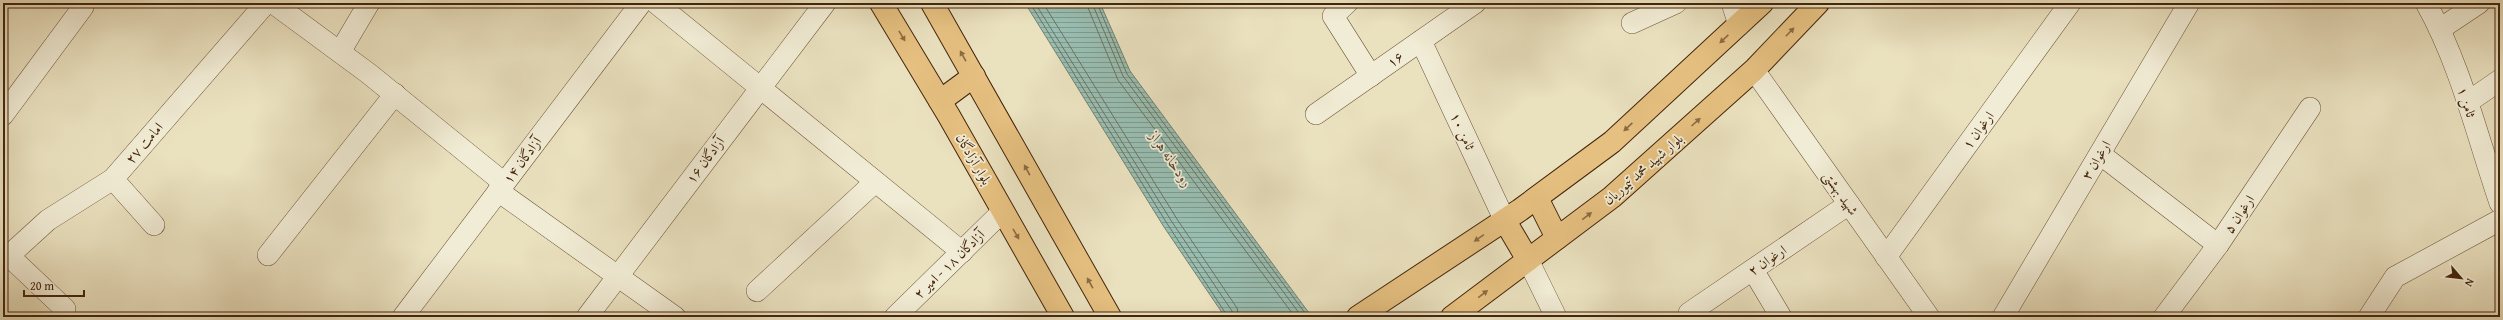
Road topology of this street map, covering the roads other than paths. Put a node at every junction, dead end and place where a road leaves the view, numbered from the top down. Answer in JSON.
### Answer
{"nodes":[{"id":1,"x":266,"y":3,"type":"edge"},
{"id":2,"x":273,"y":3,"type":"edge"},
{"id":3,"x":369,"y":3,"type":"edge"},
{"id":4,"x":641,"y":3,"type":"edge"},
{"id":5,"x":656,"y":3,"type":"edge"},
{"id":6,"x":825,"y":3,"type":"edge"},
{"id":7,"x":882,"y":3,"type":"edge"},
{"id":8,"x":932,"y":3,"type":"edge"},
{"id":9,"x":1347,"y":3,"type":"edge"},
{"id":10,"x":1475,"y":3,"type":"edge"},
{"id":11,"x":1676,"y":3,"type":"edge"},
{"id":12,"x":1732,"y":3,"type":"edge"},
{"id":13,"x":1762,"y":3,"type":"edge"},
{"id":14,"x":1818,"y":3,"type":"edge"},
{"id":15,"x":2070,"y":3,"type":"edge"},
{"id":16,"x":2189,"y":3,"type":"edge"},
{"id":17,"x":2426,"y":3,"type":"edge"},
{"id":18,"x":2479,"y":3,"type":"edge"},
{"id":19,"x":83,"y":7,"type":"dead end"},
{"id":20,"x":1632,"y":23,"type":"dead end"},
{"id":21,"x":1739,"y":25,"type":"junction"},
{"id":22,"x":2440,"y":29,"type":"junction"},
{"id":23,"x":1421,"y":41,"type":"junction"},
{"id":24,"x":340,"y":52,"type":"junction"},
{"id":25,"x":1754,"y":70,"type":"junction"},
{"id":26,"x":974,"y":76,"type":"junction"},
{"id":27,"x":1371,"y":76,"type":"junction"},
{"id":28,"x":2500,"y":80,"type":"edge"},
{"id":29,"x":760,"y":88,"type":"junction"},
{"id":30,"x":395,"y":94,"type":"junction"},
{"id":31,"x":940,"y":101,"type":"junction"},
{"id":32,"x":2468,"y":102,"type":"junction"},
{"id":33,"x":5,"y":108,"type":"edge"},
{"id":34,"x":2310,"y":108,"type":"dead end"},
{"id":35,"x":1316,"y":114,"type":"dead end"},
{"id":36,"x":2100,"y":154,"type":"junction"},
{"id":37,"x":113,"y":178,"type":"junction"},
{"id":38,"x":875,"y":182,"type":"junction"},
{"id":39,"x":501,"y":187,"type":"junction"},
{"id":40,"x":1537,"y":198,"type":"junction"},
{"id":41,"x":2500,"y":203,"type":"edge"},
{"id":42,"x":1849,"y":204,"type":"junction"},
{"id":43,"x":1003,"y":211,"type":"junction"},
{"id":44,"x":2500,"y":220,"type":"edge"},
{"id":45,"x":1505,"y":221,"type":"junction"},
{"id":46,"x":154,"y":225,"type":"dead end"},
{"id":47,"x":1557,"y":238,"type":"junction"},
{"id":48,"x":2218,"y":245,"type":"junction"},
{"id":49,"x":962,"y":252,"type":"junction"},
{"id":50,"x":268,"y":255,"type":"dead end"},
{"id":51,"x":1886,"y":257,"type":"junction"},
{"id":52,"x":6,"y":259,"type":"edge"},
{"id":53,"x":1528,"y":260,"type":"junction"},
{"id":54,"x":1753,"y":270,"type":"junction"},
{"id":55,"x":617,"y":276,"type":"junction"},
{"id":56,"x":756,"y":291,"type":"dead end"},
{"id":57,"x":65,"y":309,"type":"dead end"},
{"id":58,"x":403,"y":317,"type":"edge"},
{"id":59,"x":587,"y":317,"type":"edge"},
{"id":60,"x":675,"y":317,"type":"edge"},
{"id":61,"x":895,"y":317,"type":"edge"},
{"id":62,"x":1064,"y":317,"type":"edge"},
{"id":63,"x":1110,"y":317,"type":"edge"},
{"id":64,"x":1358,"y":317,"type":"edge"},
{"id":65,"x":1452,"y":317,"type":"edge"},
{"id":66,"x":1556,"y":317,"type":"edge"},
{"id":67,"x":1691,"y":317,"type":"edge"},
{"id":68,"x":1781,"y":317,"type":"edge"},
{"id":69,"x":1928,"y":317,"type":"edge"},
{"id":70,"x":2003,"y":317,"type":"edge"},
{"id":71,"x":2164,"y":317,"type":"edge"},
{"id":72,"x":2369,"y":317,"type":"edge"}],
"edges":[{"from":1,"to":37,"type":"street","name":"امامت ۲۷"},
{"from":2,"to":24,"type":"street"},
{"from":3,"to":24,"type":"street"},
{"from":4,"to":39,"type":"street","name":"آزادگان ۱۴"},
{"from":5,"to":29,"type":"street"},
{"from":6,"to":29,"type":"street","name":"آزادگان ۱۶"},
{"from":7,"to":31,"type":"main road","name":"بلوار آزادگان","one_way":true},
{"from":26,"to":8,"type":"main road","one_way":true},
{"from":9,"to":27,"type":"street"},
{"from":10,"to":23,"type":"street","name":"۱۶"},
{"from":11,"to":20,"type":"street"},
{"from":12,"to":21,"type":"street"},
{"from":13,"to":21,"type":"main road"},
{"from":25,"to":14,"type":"main road","name":"بلوار شهید محمد تیموریان","one_way":true},
{"from":15,"to":51,"type":"street","name":"ارغوان ۱"},
{"from":16,"to":36,"type":"street","name":"ارغوان ۳"},
{"from":17,"to":22,"type":"street","name":"ثامن ۱"},
{"from":18,"to":22,"type":"street"},
{"from":19,"to":33,"type":"street"},
{"from":21,"to":40,"type":"main road","one_way":true},
{"from":22,"to":32,"type":"street","name":"ثامن ۱"},
{"from":23,"to":27,"type":"street","name":"۱۶"},
{"from":23,"to":45,"type":"street","name":"ثامن ۱۰"},
{"from":24,"to":30,"type":"street"},
{"from":25,"to":42,"type":"street","name":"شهید بهشتی"},
{"from":47,"to":25,"type":"main road","name":"بلوار شهید محمد تیموریان","one_way":true},
{"from":26,"to":31,"type":"main road"},
{"from":63,"to":26,"type":"main road","one_way":true},
{"from":27,"to":35,"type":"street","name":"۱۶"},
{"from":28,"to":32,"type":"street"},
{"from":29,"to":38,"type":"street"},
{"from":29,"to":55,"type":"street","name":"آزادگان ۱۶"},
{"from":30,"to":39,"type":"street"},
{"from":30,"to":50,"type":"street"},
{"from":31,"to":43,"type":"main road","name":"بلوار آزادگان"},
{"from":32,"to":41,"type":"street","name":"ثامن ۱"},
{"from":34,"to":48,"type":"street","name":"ارغوان ۵"},
{"from":36,"to":48,"type":"street"},
{"from":36,"to":70,"type":"street","name":"ارغوان ۳"},
{"from":37,"to":46,"type":"street"},
{"from":37,"to":52,"type":"street","name":"امامت ۲۷"},
{"from":38,"to":49,"type":"street"},
{"from":38,"to":56,"type":"street"},
{"from":39,"to":55,"type":"street"},
{"from":39,"to":58,"type":"street","name":"آزادگان ۱۴"},
{"from":40,"to":45,"type":"main road"},
{"from":40,"to":47,"type":"main road"},
{"from":42,"to":51,"type":"street","name":"شهید بهشتی"},
{"from":42,"to":54,"type":"street","name":"ارغوان ۲"},
{"from":43,"to":49,"type":"street","name":"آزادگان ۱۸ - امیر ۲"},
{"from":43,"to":62,"type":"main road","name":"بلوار آزادگان","one_way":true},
{"from":44,"to":72,"type":"street"},
{"from":45,"to":53,"type":"main road"},
{"from":45,"to":64,"type":"main road","one_way":true},
{"from":47,"to":53,"type":"main road","name":"بلوار شهید محمد تیموریان"},
{"from":48,"to":71,"type":"street","name":"ارغوان ۵"},
{"from":49,"to":61,"type":"street","name":"آزادگان ۱۸ - امیر ۲"},
{"from":51,"to":69,"type":"street","name":"شهید بهشتی"},
{"from":52,"to":57,"type":"street"},
{"from":65,"to":53,"type":"main road","name":"بلوار شهید محمد تیموریان","one_way":true},
{"from":53,"to":66,"type":"street"},
{"from":54,"to":67,"type":"street","name":"ارغوان ۲"},
{"from":54,"to":68,"type":"street"},
{"from":55,"to":59,"type":"street","name":"آزادگان ۱۶"},
{"from":55,"to":60,"type":"street"}]}
